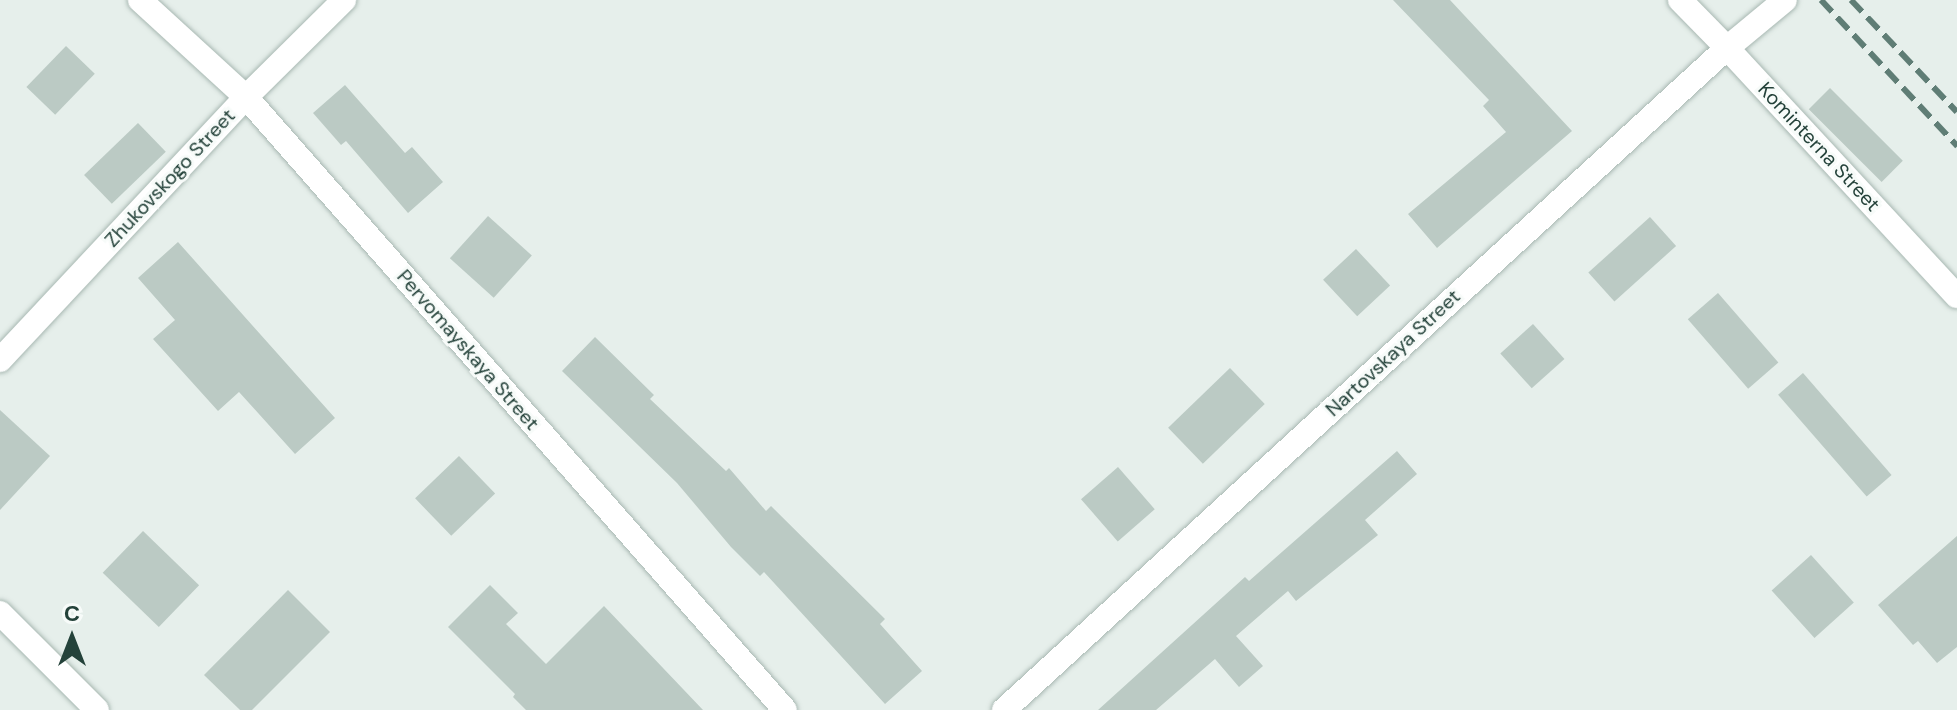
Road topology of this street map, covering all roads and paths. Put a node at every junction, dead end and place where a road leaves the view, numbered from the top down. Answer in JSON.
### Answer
{"nodes":[{"id":1,"x":140,"y":0,"type":"edge"},
{"id":2,"x":344,"y":0,"type":"edge"},
{"id":3,"x":1680,"y":0,"type":"edge"},
{"id":4,"x":1785,"y":0,"type":"edge"},
{"id":5,"x":1727,"y":48,"type":"junction"},
{"id":6,"x":246,"y":97,"type":"junction"},
{"id":7,"x":1957,"y":296,"type":"edge"},
{"id":8,"x":0,"y":360,"type":"edge"},
{"id":9,"x":0,"y":613,"type":"edge"},
{"id":10,"x":97,"y":710,"type":"edge"},
{"id":11,"x":785,"y":710,"type":"edge"},
{"id":12,"x":1004,"y":710,"type":"edge"}],
"edges":[{"from":1,"to":6,"type":"street","name":"Pervomayskaya Street"},
{"from":2,"to":6,"type":"street","name":"Zhukovskogo Street"},
{"from":3,"to":5,"type":"street","name":"Kominterna Street"},
{"from":4,"to":5,"type":"street","name":"Nartovskaya Street"},
{"from":5,"to":7,"type":"street","name":"Kominterna Street"},
{"from":5,"to":12,"type":"street","name":"Nartovskaya Street"},
{"from":6,"to":8,"type":"street","name":"Zhukovskogo Street"},
{"from":6,"to":11,"type":"street","name":"Pervomayskaya Street"},
{"from":9,"to":10,"type":"street"}]}
